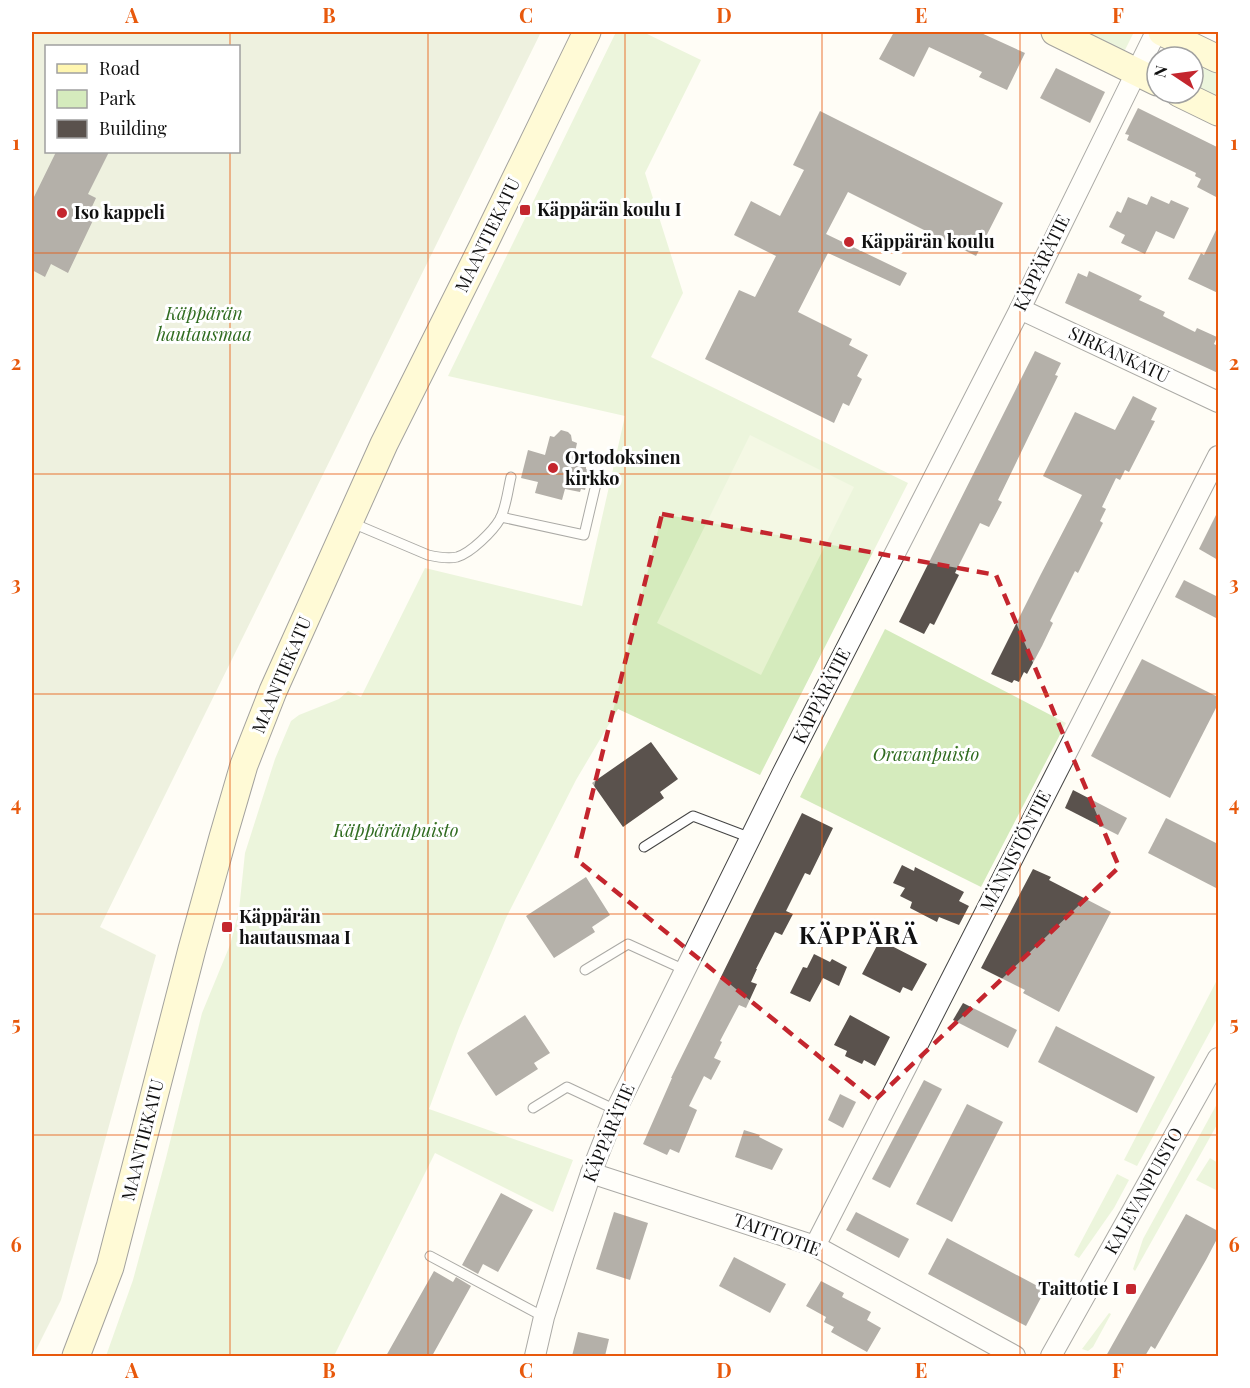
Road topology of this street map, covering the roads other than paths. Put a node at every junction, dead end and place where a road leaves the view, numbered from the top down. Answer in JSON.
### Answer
{"nodes":[{"id":1,"x":587,"y":32,"type":"edge"},
{"id":2,"x":1055,"y":32,"type":"edge"},
{"id":3,"x":1145,"y":57,"type":"edge"},
{"id":4,"x":1145,"y":70,"type":"edge"},
{"id":5,"x":1204,"y":105,"type":"edge"},
{"id":6,"x":1218,"y":112,"type":"edge"},
{"id":7,"x":1020,"y":309,"type":"junction"},
{"id":8,"x":1218,"y":402,"type":"edge"},
{"id":9,"x":1218,"y":456,"type":"edge"},
{"id":10,"x":511,"y":477,"type":"dead end"},
{"id":11,"x":596,"y":484,"type":"dead end"},
{"id":12,"x":501,"y":517,"type":"junction"},
{"id":13,"x":348,"y":521,"type":"junction"},
{"id":14,"x":751,"y":838,"type":"junction"},
{"id":15,"x":644,"y":847,"type":"dead end"},
{"id":16,"x":585,"y":970,"type":"dead end"},
{"id":17,"x":685,"y":970,"type":"junction"},
{"id":18,"x":1218,"y":1058,"type":"edge"},
{"id":19,"x":533,"y":1108,"type":"dead end"},
{"id":20,"x":616,"y":1110,"type":"junction"},
{"id":21,"x":591,"y":1173,"type":"junction"},
{"id":22,"x":815,"y":1246,"type":"junction"},
{"id":23,"x":430,"y":1256,"type":"dead end"},
{"id":24,"x":544,"y":1317,"type":"junction"},
{"id":25,"x":76,"y":1356,"type":"edge"},
{"id":26,"x":535,"y":1356,"type":"edge"},
{"id":27,"x":1015,"y":1356,"type":"edge"},
{"id":28,"x":1051,"y":1356,"type":"edge"}],
"edges":[{"from":1,"to":13,"type":"main road","name":"MAANTIEKATU"},
{"from":2,"to":3,"type":"main road"},
{"from":4,"to":7,"type":"street","name":"KÄPPÄRÄTIE"},
{"from":5,"to":6,"type":"main road"},
{"from":7,"to":8,"type":"street","name":"SIRKANKATU"},
{"from":7,"to":14,"type":"street","name":"KÄPPÄRÄTIE"},
{"from":9,"to":22,"type":"street","name":"MÄNNISTÖNTIE"},
{"from":10,"to":12,"type":"lane"},
{"from":11,"to":12,"type":"lane"},
{"from":12,"to":13,"type":"lane"},
{"from":13,"to":25,"type":"main road","name":"MAANTIEKATU"},
{"from":14,"to":15,"type":"lane"},
{"from":14,"to":17,"type":"street","name":"KÄPPÄRÄTIE"},
{"from":16,"to":17,"type":"lane"},
{"from":17,"to":20,"type":"street","name":"KÄPPÄRÄTIE"},
{"from":18,"to":28,"type":"street","name":"KALEVANPUISTO"},
{"from":19,"to":20,"type":"lane"},
{"from":20,"to":21,"type":"street","name":"KÄPPÄRÄTIE"},
{"from":21,"to":22,"type":"street","name":"TAITTOTIE"},
{"from":21,"to":24,"type":"street","name":"KÄPPÄRÄTIE"},
{"from":22,"to":27,"type":"street","name":"TAITTOTIE"},
{"from":23,"to":24,"type":"lane"},
{"from":24,"to":26,"type":"street","name":"KÄPPÄRÄTIE"}]}
